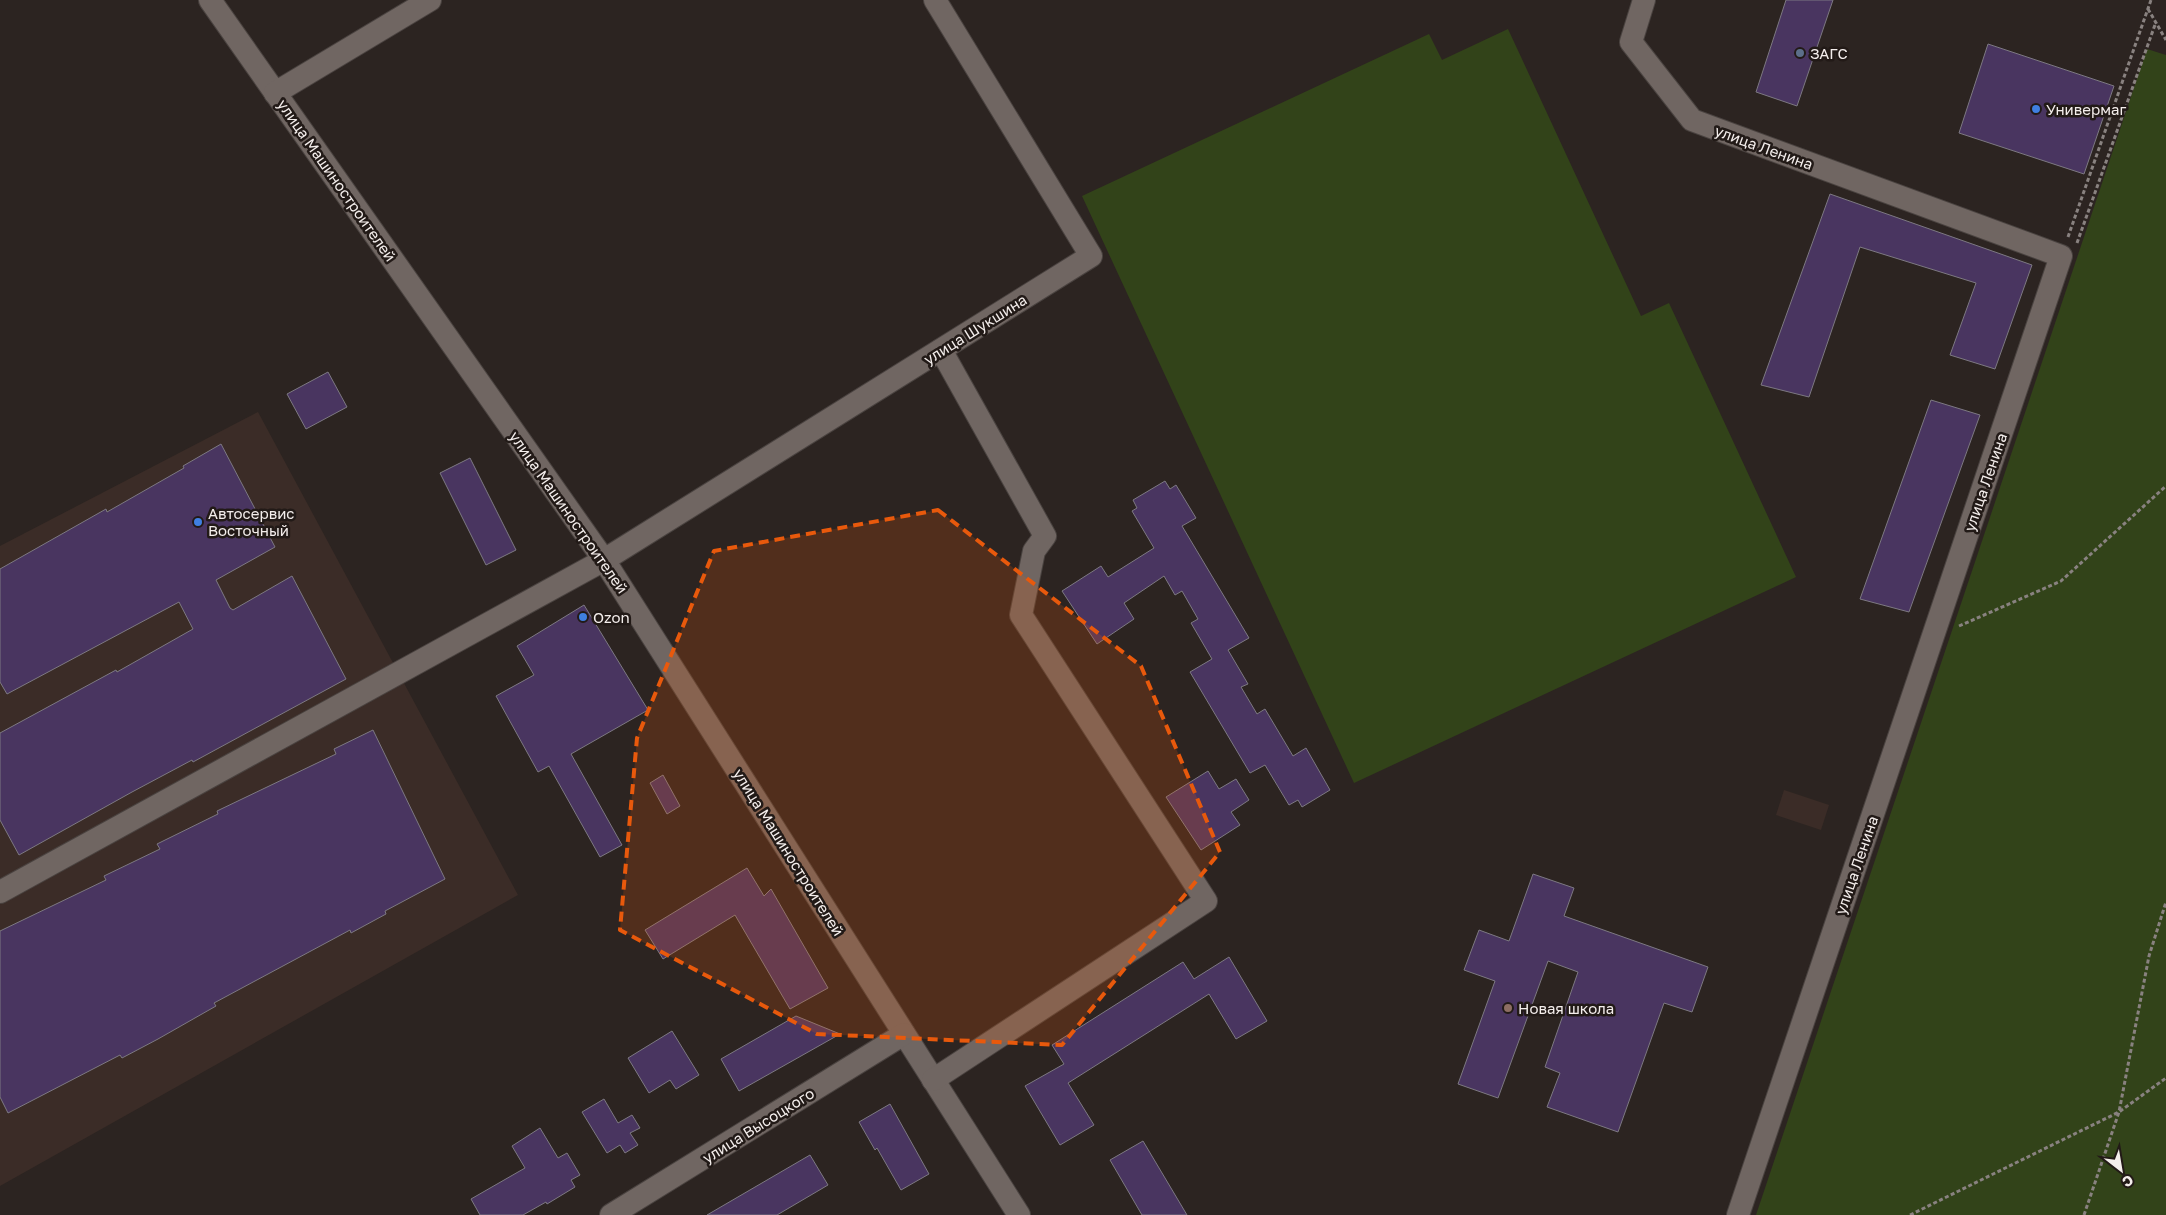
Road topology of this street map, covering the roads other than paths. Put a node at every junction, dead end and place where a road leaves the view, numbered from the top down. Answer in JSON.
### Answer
{"nodes":[{"id":1,"x":210,"y":0,"type":"edge"},
{"id":2,"x":430,"y":0,"type":"edge"},
{"id":3,"x":936,"y":0,"type":"edge"},
{"id":4,"x":1644,"y":0,"type":"edge"},
{"id":5,"x":276,"y":94,"type":"junction"},
{"id":6,"x":941,"y":350,"type":"junction"},
{"id":7,"x":604,"y":560,"type":"junction"},
{"id":8,"x":0,"y":892,"type":"edge"},
{"id":9,"x":904,"y":1034,"type":"junction"},
{"id":10,"x":933,"y":1080,"type":"junction"},
{"id":11,"x":611,"y":1215,"type":"edge"},
{"id":12,"x":1019,"y":1215,"type":"edge"},
{"id":13,"x":1738,"y":1215,"type":"edge"}],
"edges":[{"from":1,"to":5,"type":"street","name":"улица Машиностроителей"},
{"from":2,"to":5,"type":"street"},
{"from":3,"to":6,"type":"street","name":"улица Шукшина"},
{"from":4,"to":13,"type":"street","name":"улица Ленина"},
{"from":5,"to":7,"type":"street","name":"улица Машиностроителей"},
{"from":6,"to":7,"type":"street","name":"улица Шукшина"},
{"from":6,"to":10,"type":"street"},
{"from":7,"to":8,"type":"street","name":"улица Шукшина"},
{"from":7,"to":9,"type":"street","name":"улица Машиностроителей"},
{"from":9,"to":10,"type":"street","name":"улица Машиностроителей"},
{"from":9,"to":11,"type":"street","name":"улица Высоцкого"},
{"from":10,"to":12,"type":"street","name":"улица Машиностроителей"}]}
